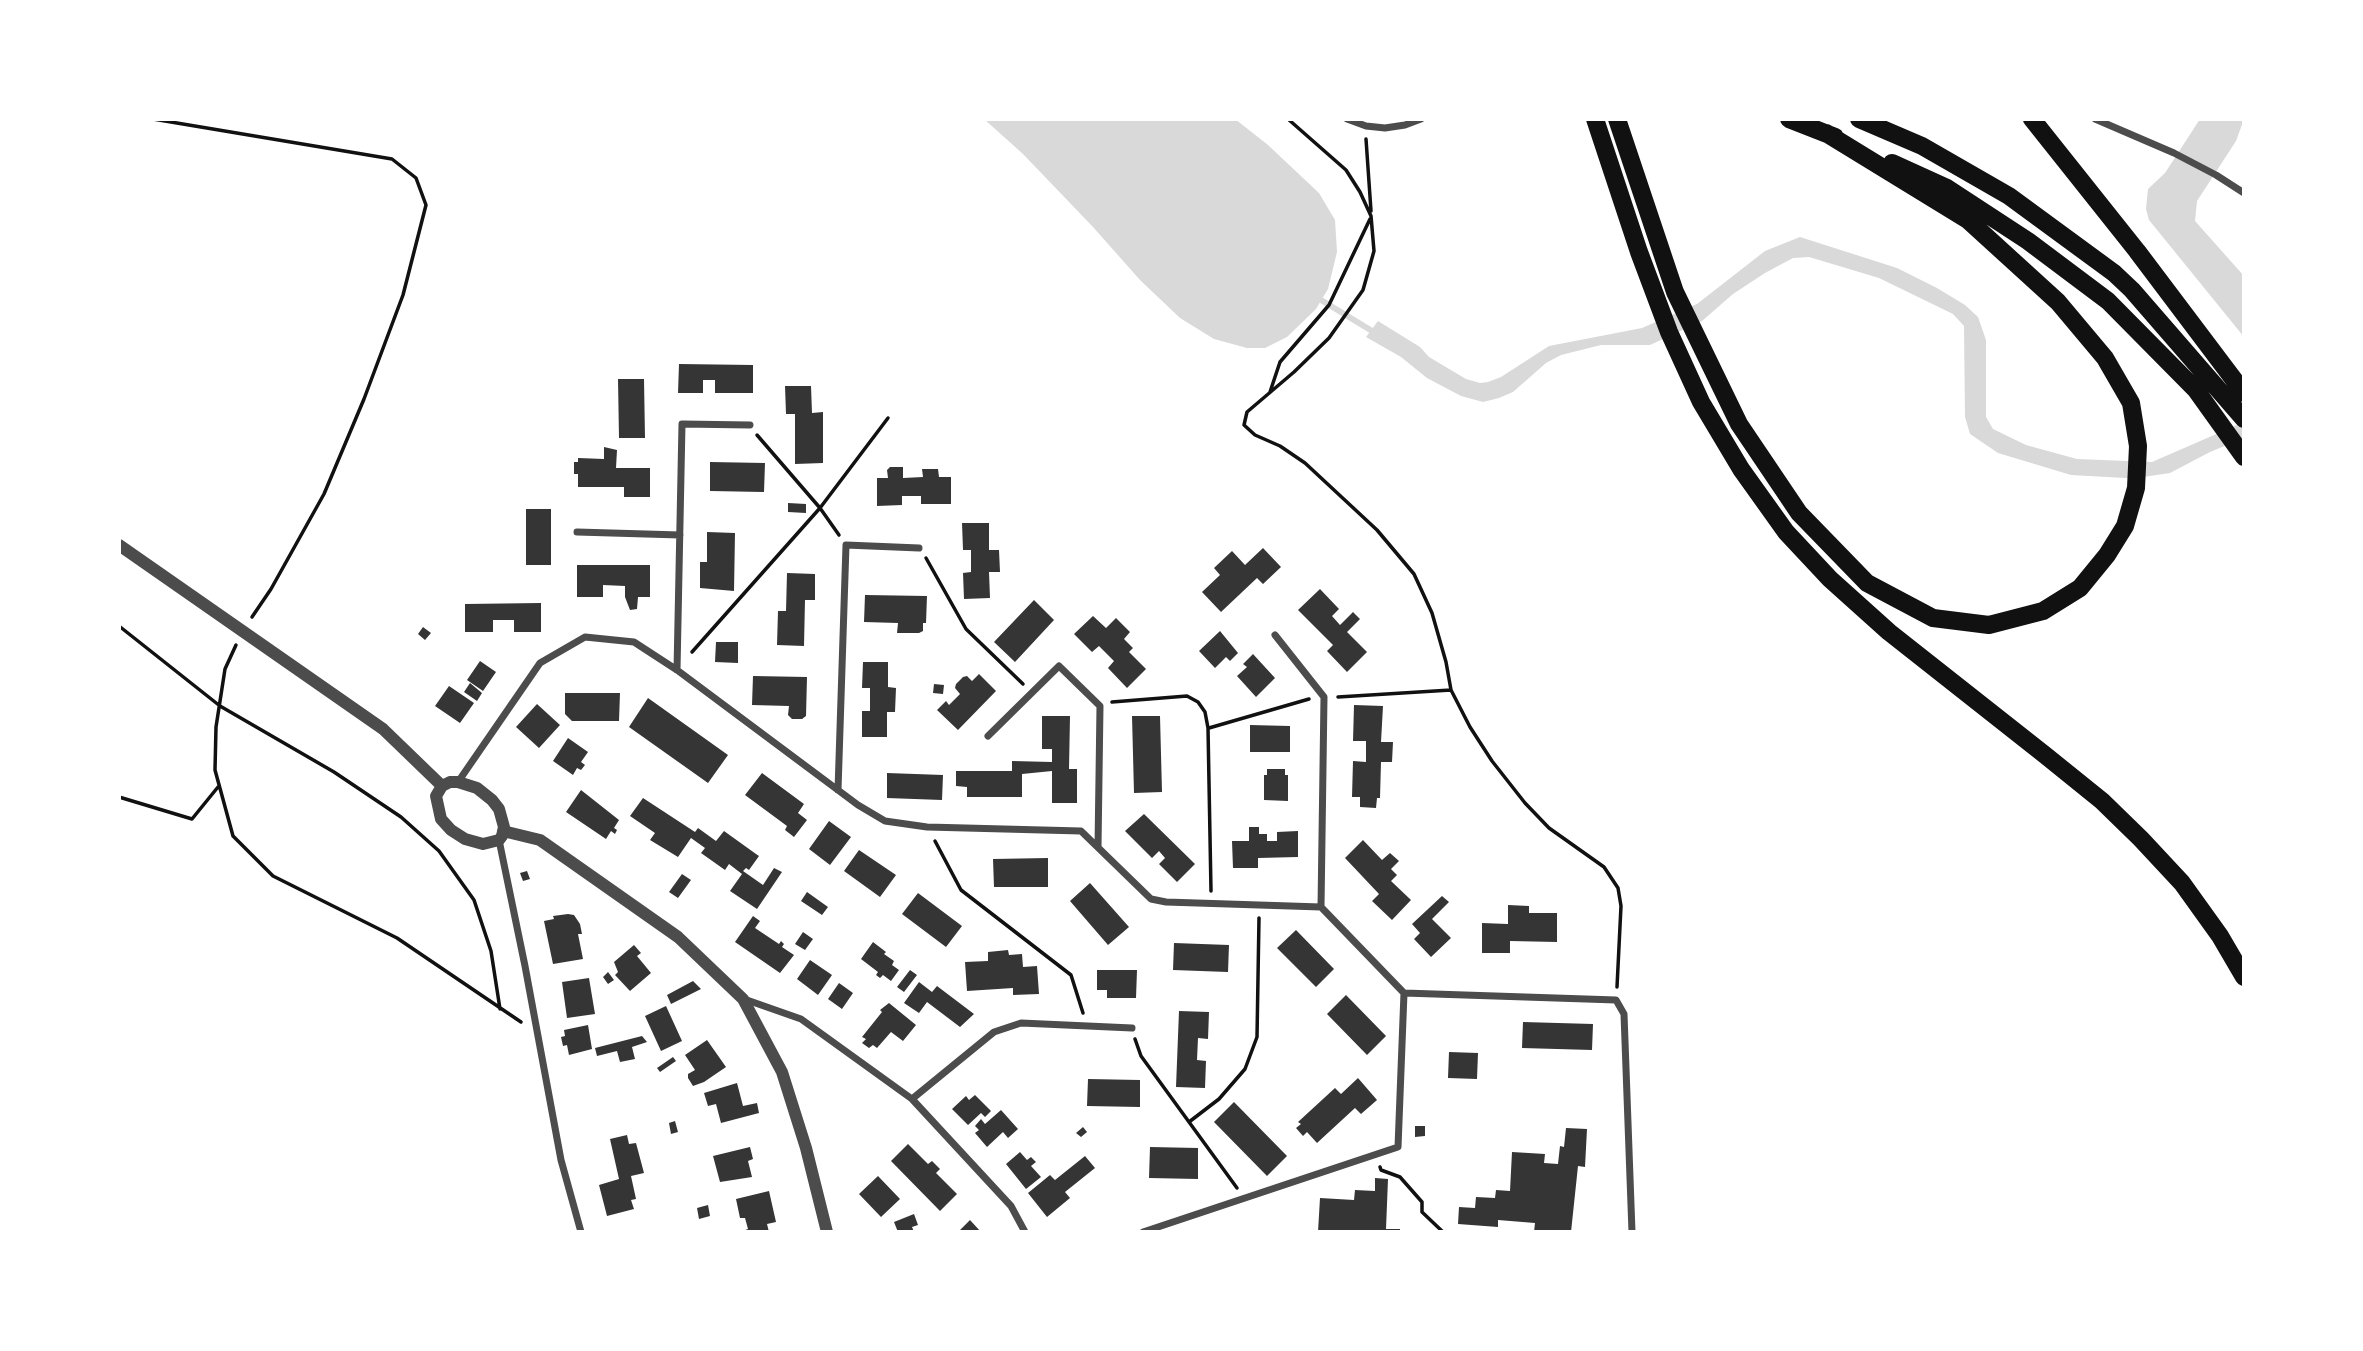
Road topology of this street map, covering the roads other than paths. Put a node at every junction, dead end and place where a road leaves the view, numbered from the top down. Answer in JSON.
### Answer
{"nodes":[{"id":1,"x":1347,"y":119,"type":"edge"},
{"id":2,"x":1421,"y":119,"type":"edge"},
{"id":3,"x":1595,"y":119,"type":"edge"},
{"id":4,"x":1618,"y":119,"type":"edge"},
{"id":5,"x":1790,"y":119,"type":"edge"},
{"id":6,"x":1859,"y":119,"type":"edge"},
{"id":7,"x":2032,"y":119,"type":"edge"},
{"id":8,"x":2095,"y":119,"type":"edge"},
{"id":9,"x":1826,"y":133,"type":"junction"},
{"id":10,"x":2244,"y":193,"type":"edge"},
{"id":11,"x":2244,"y":394,"type":"edge"},
{"id":12,"x":2242,"y":416,"type":"edge"},
{"id":13,"x":750,"y":425,"type":"road end"},
{"id":14,"x":2241,"y":453,"type":"edge"},
{"id":15,"x":578,"y":532,"type":"dead end"},
{"id":16,"x":680,"y":535,"type":"junction"},
{"id":17,"x":119,"y":545,"type":"edge"},
{"id":18,"x":919,"y":548,"type":"road end"},
{"id":19,"x":1275,"y":635,"type":"dead end"},
{"id":20,"x":677,"y":670,"type":"junction"},
{"id":21,"x":988,"y":736,"type":"dead end"},
{"id":22,"x":458,"y":782,"type":"junction"},
{"id":23,"x":442,"y":786,"type":"junction"},
{"id":24,"x":838,"y":790,"type":"junction"},
{"id":25,"x":501,"y":835,"type":"junction"},
{"id":26,"x":1098,"y":847,"type":"junction"},
{"id":27,"x":1321,"y":907,"type":"junction"},
{"id":28,"x":2244,"y":977,"type":"edge"},
{"id":29,"x":1404,"y":993,"type":"junction"},
{"id":30,"x":743,"y":999,"type":"junction"},
{"id":31,"x":1132,"y":1028,"type":"road end"},
{"id":32,"x":912,"y":1099,"type":"junction"},
{"id":33,"x":581,"y":1232,"type":"edge"},
{"id":34,"x":827,"y":1232,"type":"edge"},
{"id":35,"x":1025,"y":1232,"type":"edge"},
{"id":36,"x":1143,"y":1232,"type":"edge"},
{"id":37,"x":1632,"y":1232,"type":"edge"}],
"edges":[{"from":1,"to":2,"type":"street"},
{"from":3,"to":28,"type":"highway"},
{"from":4,"to":9,"type":"highway"},
{"from":5,"to":9,"type":"highway"},
{"from":6,"to":12,"type":"highway"},
{"from":7,"to":11,"type":"highway"},
{"from":8,"to":10,"type":"street"},
{"from":9,"to":14,"type":"highway"},
{"from":13,"to":16,"type":"street"},
{"from":15,"to":16,"type":"street"},
{"from":16,"to":20,"type":"street"},
{"from":17,"to":23,"type":"street"},
{"from":18,"to":24,"type":"street"},
{"from":19,"to":27,"type":"street"},
{"from":20,"to":22,"type":"street"},
{"from":20,"to":24,"type":"street"},
{"from":21,"to":26,"type":"street"},
{"from":22,"to":23,"type":"street"},
{"from":22,"to":25,"type":"street"},
{"from":23,"to":25,"type":"street"},
{"from":24,"to":26,"type":"street"},
{"from":25,"to":30,"type":"street"},
{"from":25,"to":33,"type":"street"},
{"from":26,"to":27,"type":"street"},
{"from":27,"to":29,"type":"street"},
{"from":29,"to":36,"type":"street"},
{"from":29,"to":37,"type":"street"},
{"from":30,"to":32,"type":"street"},
{"from":30,"to":34,"type":"street"},
{"from":31,"to":32,"type":"street"},
{"from":32,"to":35,"type":"street"}]}
